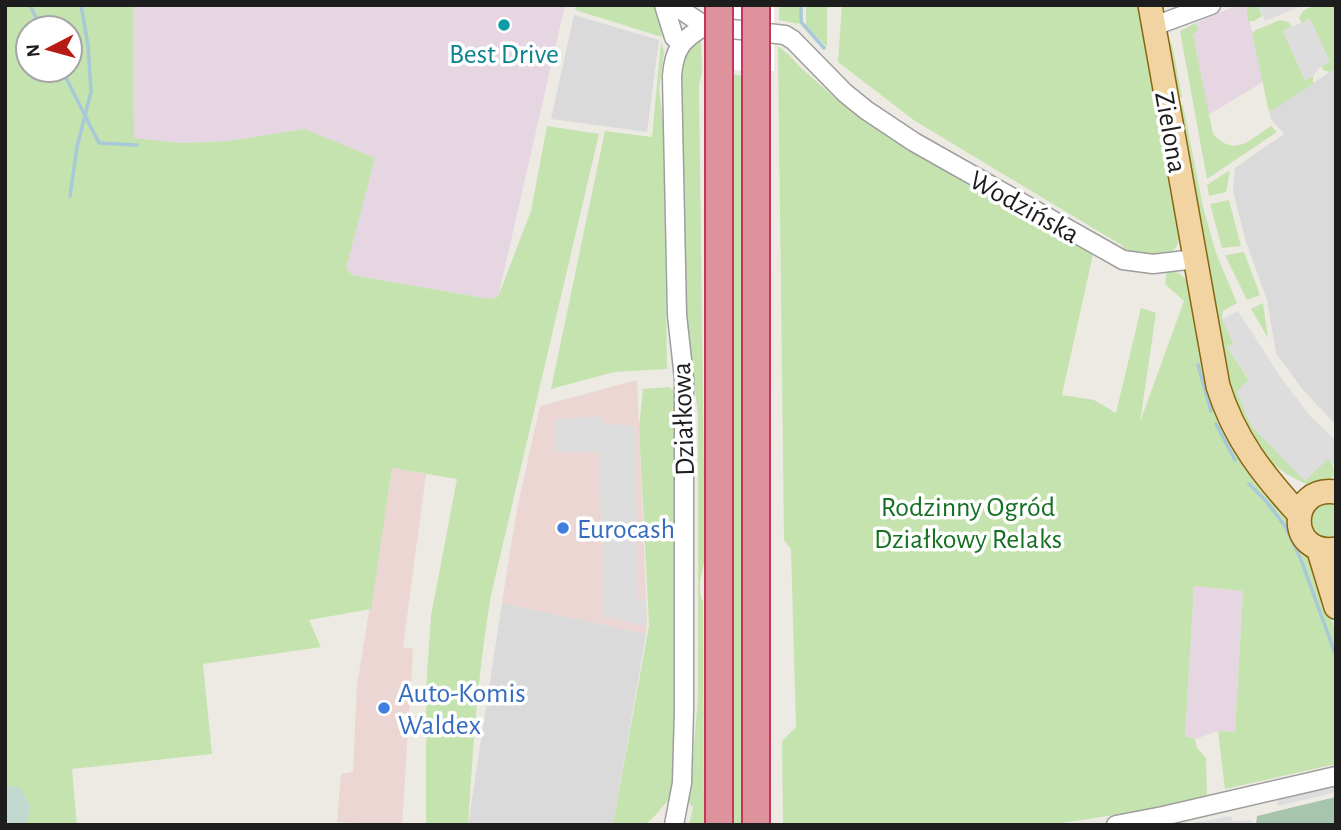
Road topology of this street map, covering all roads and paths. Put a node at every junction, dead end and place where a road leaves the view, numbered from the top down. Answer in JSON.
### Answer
{"nodes":[{"id":1,"x":664,"y":5,"type":"edge"},
{"id":2,"x":674,"y":5,"type":"edge"},
{"id":3,"x":756,"y":5,"type":"edge"},
{"id":4,"x":1211,"y":5,"type":"edge"},
{"id":5,"x":712,"y":16,"type":"edge"},
{"id":6,"x":1152,"y":16,"type":"edge"},
{"id":7,"x":681,"y":44,"type":"junction"},
{"id":8,"x":1195,"y":259,"type":"junction"},
{"id":9,"x":1336,"y":492,"type":"edge"},
{"id":10,"x":1305,"y":505,"type":"junction"},
{"id":11,"x":1327,"y":549,"type":"edge"},
{"id":12,"x":1336,"y":598,"type":"edge"},
{"id":13,"x":1336,"y":606,"type":"edge"},
{"id":14,"x":1336,"y":776,"type":"edge"},
{"id":15,"x":674,"y":825,"type":"edge"},
{"id":16,"x":719,"y":825,"type":"edge"},
{"id":17,"x":756,"y":825,"type":"edge"},
{"id":18,"x":1116,"y":825,"type":"edge"}],
"edges":[{"from":1,"to":7,"type":"street"},
{"from":2,"to":5,"type":"street","name":"Wodzińska"},
{"from":3,"to":17,"type":"highway","bridge":true},
{"from":4,"to":6,"type":"street"},
{"from":5,"to":7,"type":"street"},
{"from":5,"to":8,"type":"street","name":"Wodzińska"},
{"from":5,"to":16,"type":"highway","bridge":true},
{"from":6,"to":8,"type":"main road","name":"Zielona"},
{"from":7,"to":15,"type":"street","name":"Działkowa"},
{"from":8,"to":10,"type":"main road"},
{"from":9,"to":10,"type":"main road"},
{"from":10,"to":11,"type":"main road"},
{"from":11,"to":13,"type":"main road"},
{"from":12,"to":13,"type":"main road"},
{"from":14,"to":18,"type":"street"}]}
